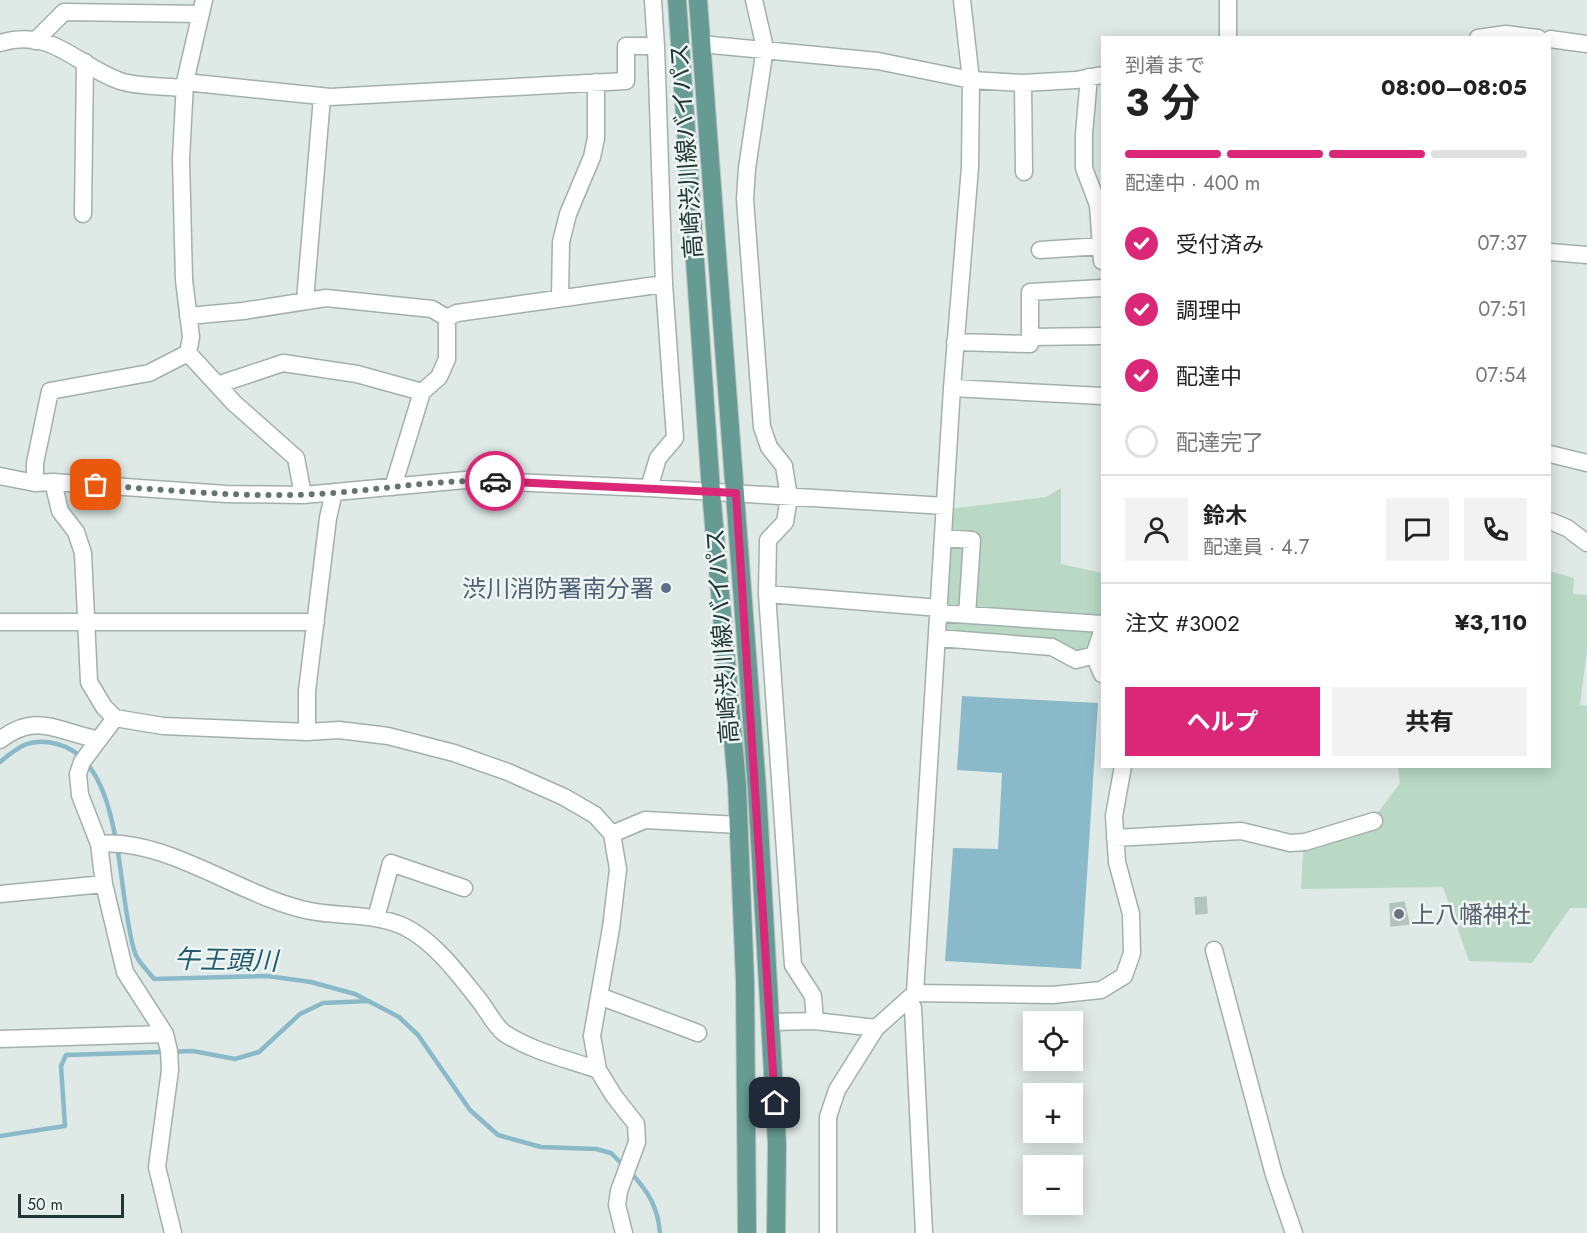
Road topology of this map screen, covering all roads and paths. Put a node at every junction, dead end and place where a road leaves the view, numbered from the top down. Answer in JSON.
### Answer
{"nodes":[{"id":1,"x":653,"y":0,"type":"edge"},
{"id":2,"x":677,"y":0,"type":"edge"},
{"id":3,"x":698,"y":0,"type":"edge"},
{"id":4,"x":754,"y":0,"type":"edge"},
{"id":5,"x":962,"y":0,"type":"edge"},
{"id":6,"x":1228,"y":0,"type":"edge"},
{"id":7,"x":202,"y":7,"type":"edge"},
{"id":8,"x":1228,"y":36,"type":"edge"},
{"id":9,"x":1492,"y":36,"type":"edge"},
{"id":10,"x":1522,"y":36,"type":"edge"},
{"id":11,"x":1551,"y":39,"type":"edge"},
{"id":12,"x":35,"y":40,"type":"junction"},
{"id":13,"x":0,"y":44,"type":"edge"},
{"id":14,"x":701,"y":44,"type":"junction"},
{"id":15,"x":1587,"y":44,"type":"edge"},
{"id":16,"x":656,"y":46,"type":"junction"},
{"id":17,"x":765,"y":48,"type":"junction"},
{"id":18,"x":85,"y":62,"type":"junction"},
{"id":19,"x":1096,"y":76,"type":"edge"},
{"id":20,"x":971,"y":80,"type":"junction"},
{"id":21,"x":596,"y":82,"type":"junction"},
{"id":22,"x":1023,"y":83,"type":"junction"},
{"id":23,"x":185,"y":85,"type":"junction"},
{"id":24,"x":322,"y":97,"type":"junction"},
{"id":25,"x":1023,"y":172,"type":"dead end"},
{"id":26,"x":83,"y":214,"type":"dead end"},
{"id":27,"x":1101,"y":242,"type":"edge"},
{"id":28,"x":1041,"y":250,"type":"dead end"},
{"id":29,"x":1551,"y":252,"type":"edge"},
{"id":30,"x":1101,"y":254,"type":"edge"},
{"id":31,"x":1587,"y":255,"type":"edge"},
{"id":32,"x":664,"y":284,"type":"junction"},
{"id":33,"x":1101,"y":288,"type":"edge"},
{"id":34,"x":560,"y":297,"type":"junction"},
{"id":35,"x":305,"y":300,"type":"junction"},
{"id":36,"x":189,"y":316,"type":"junction"},
{"id":37,"x":447,"y":318,"type":"junction"},
{"id":38,"x":1101,"y":336,"type":"edge"},
{"id":39,"x":1030,"y":337,"type":"junction"},
{"id":40,"x":955,"y":342,"type":"junction"},
{"id":41,"x":188,"y":353,"type":"junction"},
{"id":42,"x":217,"y":385,"type":"junction"},
{"id":43,"x":952,"y":388,"type":"junction"},
{"id":44,"x":422,"y":392,"type":"junction"},
{"id":45,"x":1101,"y":396,"type":"edge"},
{"id":46,"x":1551,"y":454,"type":"edge"},
{"id":47,"x":1587,"y":463,"type":"edge"},
{"id":48,"x":0,"y":476,"type":"edge"},
{"id":49,"x":53,"y":482,"type":"junction"},
{"id":50,"x":35,"y":483,"type":"junction"},
{"id":51,"x":393,"y":487,"type":"junction"},
{"id":52,"x":649,"y":488,"type":"junction"},
{"id":53,"x":711,"y":491,"type":"junction"},
{"id":54,"x":334,"y":492,"type":"junction"},
{"id":55,"x":736,"y":493,"type":"junction"},
{"id":56,"x":303,"y":495,"type":"junction"},
{"id":57,"x":789,"y":497,"type":"junction"},
{"id":58,"x":945,"y":506,"type":"junction"},
{"id":59,"x":1551,"y":521,"type":"edge"},
{"id":60,"x":943,"y":538,"type":"junction"},
{"id":61,"x":1587,"y":543,"type":"edge"},
{"id":62,"x":767,"y":594,"type":"junction"},
{"id":63,"x":939,"y":610,"type":"junction"},
{"id":64,"x":967,"y":615,"type":"junction"},
{"id":65,"x":0,"y":622,"type":"edge"},
{"id":66,"x":316,"y":622,"type":"junction"},
{"id":67,"x":85,"y":624,"type":"junction"},
{"id":68,"x":1101,"y":624,"type":"edge"},
{"id":69,"x":1101,"y":635,"type":"edge"},
{"id":70,"x":938,"y":638,"type":"junction"},
{"id":71,"x":1094,"y":655,"type":"junction"},
{"id":72,"x":1101,"y":672,"type":"edge"},
{"id":73,"x":115,"y":718,"type":"junction"},
{"id":74,"x":307,"y":732,"type":"junction"},
{"id":75,"x":96,"y":739,"type":"junction"},
{"id":76,"x":0,"y":740,"type":"edge"},
{"id":77,"x":1123,"y":768,"type":"edge"},
{"id":78,"x":1374,"y":821,"type":"dead end"},
{"id":79,"x":739,"y":825,"type":"junction"},
{"id":80,"x":612,"y":834,"type":"junction"},
{"id":81,"x":1115,"y":838,"type":"junction"},
{"id":82,"x":99,"y":844,"type":"junction"},
{"id":83,"x":104,"y":884,"type":"junction"},
{"id":84,"x":464,"y":888,"type":"dead end"},
{"id":85,"x":0,"y":894,"type":"edge"},
{"id":86,"x":376,"y":918,"type":"junction"},
{"id":87,"x":1214,"y":950,"type":"dead end"},
{"id":88,"x":599,"y":996,"type":"junction"},
{"id":89,"x":912,"y":996,"type":"junction"},
{"id":90,"x":815,"y":1021,"type":"junction"},
{"id":91,"x":772,"y":1022,"type":"junction"},
{"id":92,"x":876,"y":1028,"type":"junction"},
{"id":93,"x":698,"y":1033,"type":"dead end"},
{"id":94,"x":165,"y":1034,"type":"junction"},
{"id":95,"x":0,"y":1039,"type":"edge"},
{"id":96,"x":597,"y":1070,"type":"junction"},
{"id":97,"x":173,"y":1233,"type":"edge"},
{"id":98,"x":624,"y":1233,"type":"edge"},
{"id":99,"x":747,"y":1233,"type":"edge"},
{"id":100,"x":776,"y":1233,"type":"edge"},
{"id":101,"x":828,"y":1233,"type":"edge"},
{"id":102,"x":924,"y":1233,"type":"edge"},
{"id":103,"x":1294,"y":1233,"type":"edge"}],
"edges":[{"from":1,"to":16,"type":"street"},
{"from":2,"to":53,"type":"main road","name":"高崎渋川線バイパス"},
{"from":3,"to":14,"type":"main road","name":"高崎渋川線バイパス"},
{"from":4,"to":17,"type":"street"},
{"from":5,"to":20,"type":"street"},
{"from":6,"to":8,"type":"street"},
{"from":7,"to":12,"type":"street"},
{"from":7,"to":23,"type":"street"},
{"from":9,"to":10,"type":"street"},
{"from":11,"to":15,"type":"street"},
{"from":12,"to":13,"type":"street"},
{"from":12,"to":18,"type":"street"},
{"from":14,"to":17,"type":"street"},
{"from":14,"to":55,"type":"main road","name":"高崎渋川線バイパス"},
{"from":16,"to":21,"type":"street"},
{"from":16,"to":32,"type":"street"},
{"from":17,"to":20,"type":"street"},
{"from":17,"to":57,"type":"street"},
{"from":18,"to":23,"type":"street"},
{"from":18,"to":26,"type":"street"},
{"from":19,"to":22,"type":"street"},
{"from":19,"to":27,"type":"street"},
{"from":20,"to":22,"type":"street"},
{"from":20,"to":40,"type":"street"},
{"from":21,"to":24,"type":"street"},
{"from":21,"to":34,"type":"street"},
{"from":22,"to":25,"type":"street"},
{"from":23,"to":24,"type":"street"},
{"from":23,"to":36,"type":"street"},
{"from":24,"to":35,"type":"street"},
{"from":28,"to":30,"type":"street"},
{"from":29,"to":31,"type":"street"},
{"from":32,"to":34,"type":"street"},
{"from":32,"to":52,"type":"street"},
{"from":33,"to":39,"type":"street"},
{"from":34,"to":37,"type":"street"},
{"from":35,"to":36,"type":"street"},
{"from":35,"to":37,"type":"street"},
{"from":36,"to":41,"type":"street"},
{"from":37,"to":44,"type":"street"},
{"from":38,"to":39,"type":"street"},
{"from":39,"to":40,"type":"street"},
{"from":40,"to":43,"type":"street"},
{"from":41,"to":42,"type":"street"},
{"from":41,"to":50,"type":"street"},
{"from":42,"to":44,"type":"street"},
{"from":42,"to":56,"type":"street"},
{"from":43,"to":45,"type":"street"},
{"from":43,"to":58,"type":"street"},
{"from":44,"to":51,"type":"street"},
{"from":46,"to":47,"type":"street"},
{"from":48,"to":50,"type":"street"},
{"from":49,"to":50,"type":"street"},
{"from":49,"to":56,"type":"street"},
{"from":49,"to":67,"type":"street"},
{"from":51,"to":52,"type":"street"},
{"from":51,"to":54,"type":"street"},
{"from":52,"to":53,"type":"street"},
{"from":53,"to":55,"type":"street"},
{"from":53,"to":79,"type":"main road","name":"高崎渋川線バイパス"},
{"from":54,"to":56,"type":"street"},
{"from":54,"to":66,"type":"street"},
{"from":55,"to":57,"type":"street"},
{"from":55,"to":91,"type":"main road","name":"高崎渋川線バイパス"},
{"from":57,"to":58,"type":"street"},
{"from":57,"to":62,"type":"street"},
{"from":58,"to":60,"type":"street"},
{"from":59,"to":61,"type":"street"},
{"from":60,"to":63,"type":"street"},
{"from":60,"to":64,"type":"street"},
{"from":62,"to":63,"type":"street"},
{"from":62,"to":90,"type":"street"},
{"from":63,"to":64,"type":"street"},
{"from":63,"to":70,"type":"street"},
{"from":64,"to":68,"type":"street"},
{"from":65,"to":67,"type":"street"},
{"from":66,"to":67,"type":"street"},
{"from":66,"to":74,"type":"street"},
{"from":67,"to":73,"type":"street"},
{"from":69,"to":71,"type":"street"},
{"from":70,"to":71,"type":"street"},
{"from":70,"to":89,"type":"street"},
{"from":71,"to":72,"type":"street"},
{"from":73,"to":74,"type":"street"},
{"from":73,"to":75,"type":"street"},
{"from":74,"to":80,"type":"street"},
{"from":75,"to":76,"type":"street"},
{"from":75,"to":82,"type":"street"},
{"from":77,"to":81,"type":"street"},
{"from":78,"to":81,"type":"street"},
{"from":79,"to":80,"type":"street"},
{"from":79,"to":99,"type":"main road","name":"高崎渋川線バイパス"},
{"from":80,"to":88,"type":"street"},
{"from":81,"to":89,"type":"street"},
{"from":82,"to":83,"type":"street"},
{"from":82,"to":86,"type":"street"},
{"from":83,"to":85,"type":"street"},
{"from":83,"to":94,"type":"street"},
{"from":84,"to":86,"type":"street"},
{"from":86,"to":96,"type":"street"},
{"from":87,"to":103,"type":"street"},
{"from":88,"to":93,"type":"street"},
{"from":88,"to":96,"type":"street"},
{"from":89,"to":92,"type":"street"},
{"from":89,"to":102,"type":"street"},
{"from":90,"to":91,"type":"street"},
{"from":90,"to":92,"type":"street"},
{"from":91,"to":100,"type":"main road","name":"高崎渋川線バイパス"},
{"from":92,"to":101,"type":"street"},
{"from":94,"to":95,"type":"street"},
{"from":94,"to":97,"type":"street"},
{"from":96,"to":98,"type":"street"}]}
